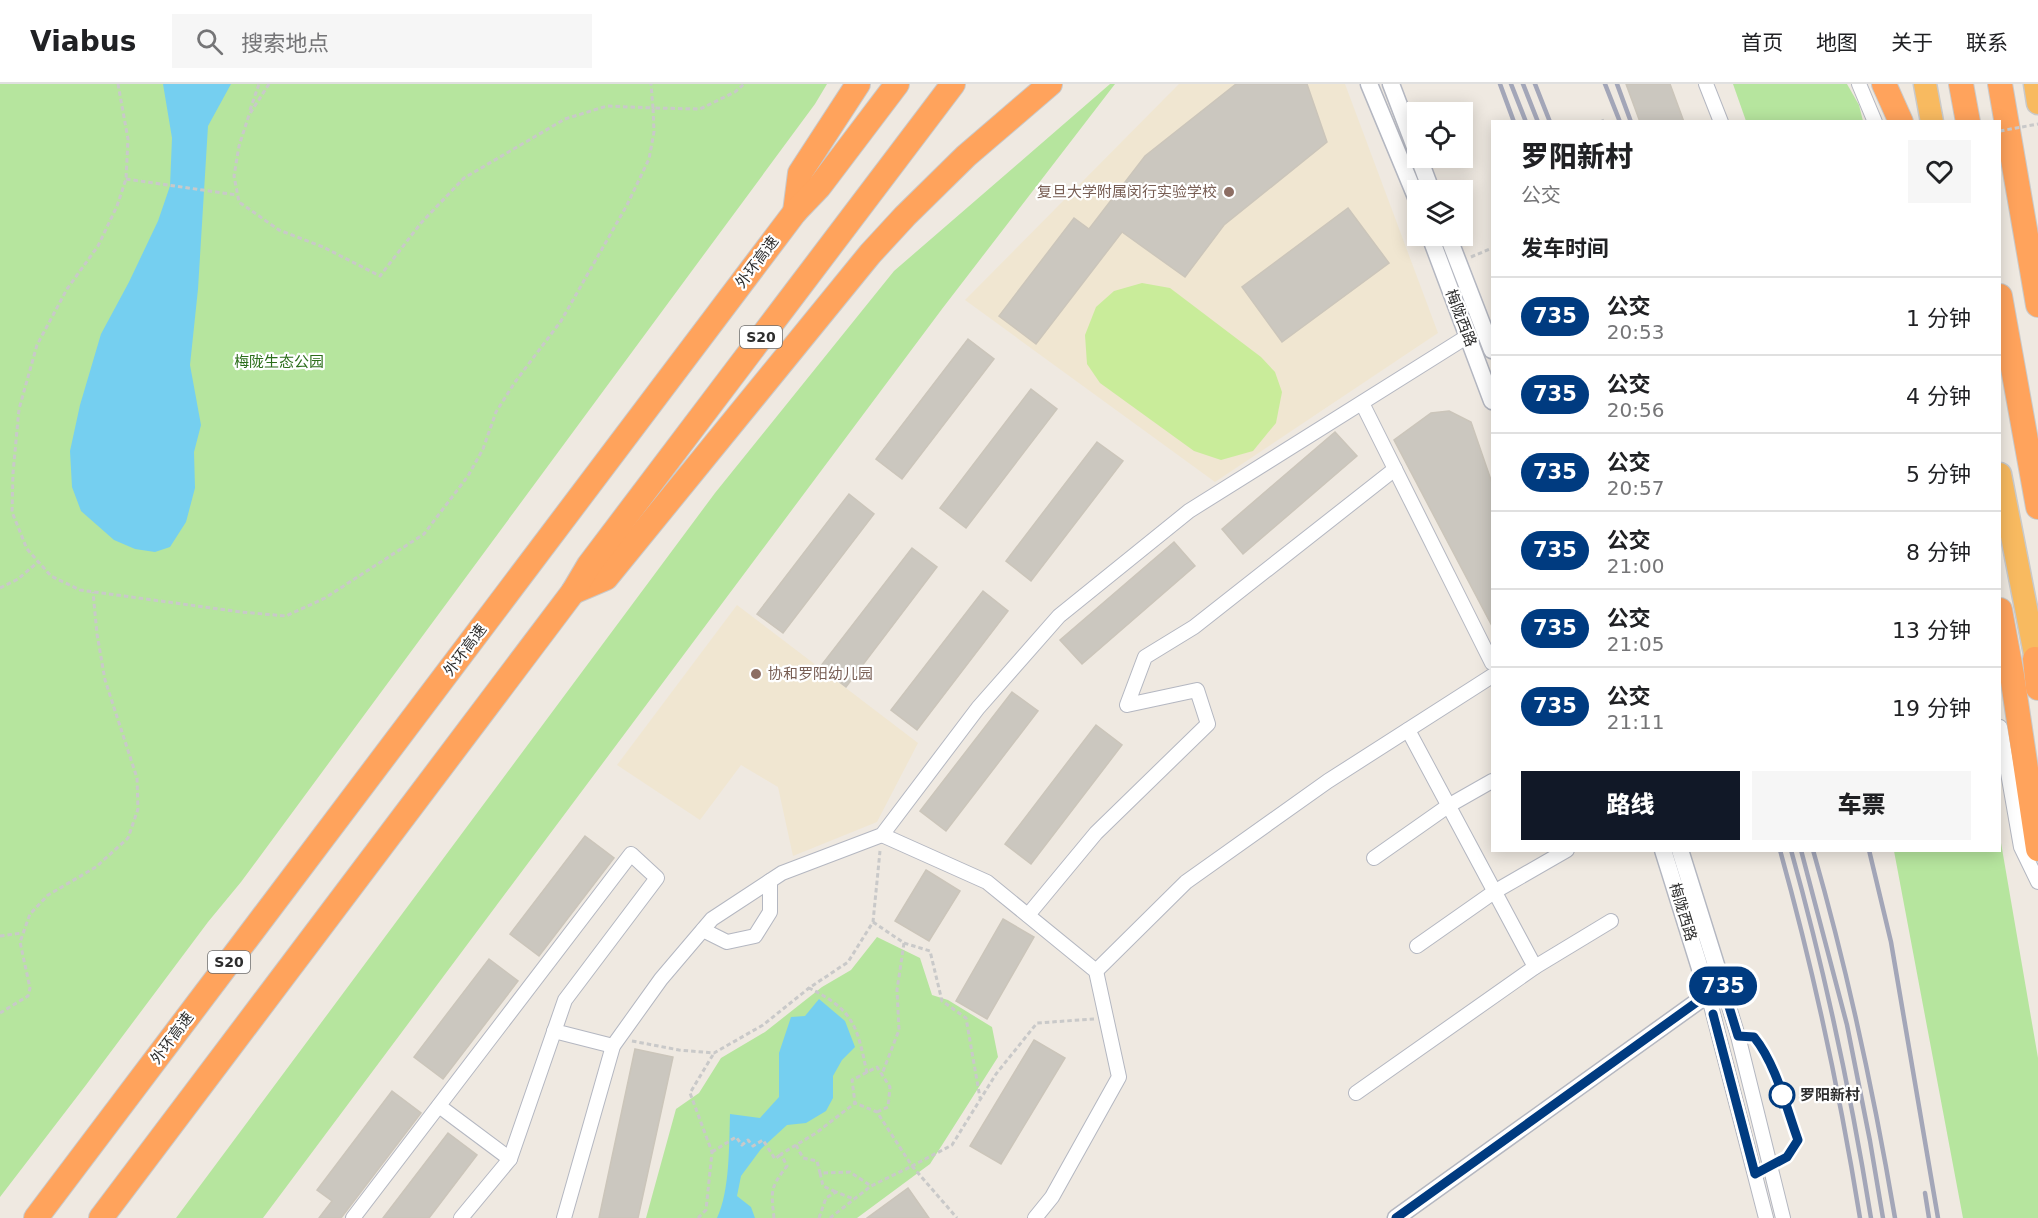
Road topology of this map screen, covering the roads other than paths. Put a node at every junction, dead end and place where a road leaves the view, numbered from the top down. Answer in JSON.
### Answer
{"nodes":[{"id":1,"x":858,"y":84,"type":"edge"},
{"id":2,"x":897,"y":84,"type":"edge"},
{"id":3,"x":952,"y":84,"type":"edge"},
{"id":4,"x":1050,"y":84,"type":"edge"},
{"id":5,"x":1369,"y":84,"type":"edge"},
{"id":6,"x":1390,"y":84,"type":"edge"},
{"id":7,"x":1706,"y":84,"type":"edge"},
{"id":8,"x":1859,"y":84,"type":"edge"},
{"id":9,"x":1884,"y":84,"type":"edge"},
{"id":10,"x":1925,"y":84,"type":"edge"},
{"id":11,"x":1961,"y":84,"type":"edge"},
{"id":12,"x":2000,"y":84,"type":"edge"},
{"id":13,"x":2035,"y":84,"type":"edge"},
{"id":14,"x":2038,"y":103,"type":"edge"},
{"id":15,"x":1720,"y":120,"type":"edge"},
{"id":16,"x":1874,"y":120,"type":"edge"},
{"id":17,"x":1900,"y":120,"type":"edge"},
{"id":18,"x":1932,"y":120,"type":"edge"},
{"id":19,"x":1968,"y":120,"type":"edge"},
{"id":20,"x":1407,"y":128,"type":"edge"},
{"id":21,"x":1409,"y":180,"type":"edge"},
{"id":22,"x":795,"y":212,"type":"junction"},
{"id":23,"x":1434,"y":246,"type":"edge"},
{"id":24,"x":1452,"y":246,"type":"edge"},
{"id":25,"x":2001,"y":302,"type":"edge"},
{"id":26,"x":2038,"y":305,"type":"edge"},
{"id":27,"x":1468,"y":336,"type":"junction"},
{"id":28,"x":1491,"y":347,"type":"edge"},
{"id":29,"x":1491,"y":398,"type":"edge"},
{"id":30,"x":1362,"y":403,"type":"junction"},
{"id":31,"x":1395,"y":469,"type":"junction"},
{"id":32,"x":2001,"y":479,"type":"edge"},
{"id":33,"x":2038,"y":507,"type":"edge"},
{"id":34,"x":573,"y":592,"type":"junction"},
{"id":35,"x":2001,"y":614,"type":"edge"},
{"id":36,"x":1491,"y":661,"type":"edge"},
{"id":37,"x":2036,"y":665,"type":"edge"},
{"id":38,"x":2012,"y":675,"type":"junction"},
{"id":39,"x":1491,"y":677,"type":"edge"},
{"id":40,"x":2038,"y":688,"type":"edge"},
{"id":41,"x":1408,"y":730,"type":"junction"},
{"id":42,"x":2001,"y":733,"type":"edge"},
{"id":43,"x":2038,"y":761,"type":"edge"},
{"id":44,"x":1491,"y":782,"type":"edge"},
{"id":45,"x":1448,"y":806,"type":"junction"},
{"id":46,"x":882,"y":835,"type":"junction"},
{"id":47,"x":2038,"y":849,"type":"edge"},
{"id":48,"x":1564,"y":852,"type":"edge"},
{"id":49,"x":1664,"y":852,"type":"edge"},
{"id":50,"x":1681,"y":852,"type":"edge"},
{"id":51,"x":1374,"y":858,"type":"dead end"},
{"id":52,"x":770,"y":881,"type":"junction"},
{"id":53,"x":2038,"y":882,"type":"edge"},
{"id":54,"x":1494,"y":892,"type":"junction"},
{"id":55,"x":1028,"y":915,"type":"junction"},
{"id":56,"x":1611,"y":921,"type":"dead end"},
{"id":57,"x":703,"y":930,"type":"junction"},
{"id":58,"x":1417,"y":945,"type":"dead end"},
{"id":59,"x":1535,"y":967,"type":"junction"},
{"id":60,"x":1096,"y":971,"type":"junction"},
{"id":61,"x":1722,"y":984,"type":"junction"},
{"id":62,"x":1708,"y":994,"type":"junction"},
{"id":63,"x":554,"y":1031,"type":"junction"},
{"id":64,"x":1738,"y":1036,"type":"junction"},
{"id":65,"x":616,"y":1043,"type":"junction"},
{"id":66,"x":1356,"y":1094,"type":"dead end"},
{"id":67,"x":439,"y":1106,"type":"junction"},
{"id":68,"x":510,"y":1159,"type":"junction"},
{"id":69,"x":1770,"y":1165,"type":"junction"},
{"id":70,"x":1755,"y":1174,"type":"junction"},
{"id":71,"x":36,"y":1218,"type":"edge"},
{"id":72,"x":101,"y":1218,"type":"edge"},
{"id":73,"x":353,"y":1218,"type":"edge"},
{"id":74,"x":461,"y":1218,"type":"edge"},
{"id":75,"x":564,"y":1218,"type":"edge"},
{"id":76,"x":1035,"y":1218,"type":"edge"},
{"id":77,"x":1396,"y":1218,"type":"edge"},
{"id":78,"x":1766,"y":1218,"type":"edge"},
{"id":79,"x":1783,"y":1218,"type":"edge"}],
"edges":[{"from":1,"to":22,"type":"highway"},
{"from":2,"to":22,"type":"highway","name":"外环高速","number":"S20"},
{"from":3,"to":34,"type":"highway","number":"S20"},
{"from":4,"to":34,"type":"highway"},
{"from":5,"to":21,"type":"street"},
{"from":6,"to":20,"type":"street"},
{"from":7,"to":15,"type":"street"},
{"from":8,"to":16,"type":"street"},
{"from":9,"to":17,"type":"highway"},
{"from":10,"to":18,"type":"highway"},
{"from":11,"to":19,"type":"highway"},
{"from":12,"to":26,"type":"highway"},
{"from":13,"to":14,"type":"highway"},
{"from":22,"to":71,"type":"highway","name":"外环高速","number":"S20"},
{"from":23,"to":27,"type":"street","name":"梅陇西路"},
{"from":24,"to":28,"type":"street","name":"梅陇西路"},
{"from":25,"to":33,"type":"highway"},
{"from":27,"to":29,"type":"street","name":"梅陇西路"},
{"from":27,"to":30,"type":"street"},
{"from":30,"to":31,"type":"street"},
{"from":30,"to":46,"type":"street"},
{"from":31,"to":36,"type":"street"},
{"from":31,"to":55,"type":"street"},
{"from":32,"to":37,"type":"highway"},
{"from":34,"to":72,"type":"highway","number":"S20"},
{"from":35,"to":38,"type":"highway"},
{"from":37,"to":40,"type":"highway"},
{"from":38,"to":43,"type":"highway"},
{"from":38,"to":47,"type":"highway"},
{"from":39,"to":41,"type":"street"},
{"from":41,"to":45,"type":"street"},
{"from":41,"to":60,"type":"street"},
{"from":42,"to":53,"type":"street"},
{"from":44,"to":45,"type":"street"},
{"from":45,"to":51,"type":"street"},
{"from":45,"to":54,"type":"street"},
{"from":46,"to":52,"type":"street"},
{"from":46,"to":55,"type":"street"},
{"from":48,"to":54,"type":"street"},
{"from":49,"to":62,"type":"street","name":"梅陇西路"},
{"from":50,"to":61,"type":"street","name":"梅陇西路"},
{"from":52,"to":57,"type":"street"},
{"from":52,"to":57,"type":"street"},
{"from":54,"to":58,"type":"street"},
{"from":54,"to":59,"type":"street"},
{"from":55,"to":60,"type":"street"},
{"from":56,"to":59,"type":"street"},
{"from":57,"to":65,"type":"street"},
{"from":59,"to":66,"type":"street"},
{"from":60,"to":76,"type":"street"},
{"from":61,"to":62,"type":"street"},
{"from":61,"to":64,"type":"street","name":"梅陇西路"},
{"from":62,"to":70,"type":"street","name":"梅陇西路"},
{"from":62,"to":77,"type":"street"},
{"from":63,"to":65,"type":"street"},
{"from":63,"to":67,"type":"street"},
{"from":63,"to":68,"type":"street"},
{"from":64,"to":69,"type":"street","name":"梅陇西路"},
{"from":64,"to":69,"type":"lane"},
{"from":65,"to":75,"type":"street"},
{"from":67,"to":68,"type":"street"},
{"from":67,"to":73,"type":"street"},
{"from":68,"to":74,"type":"street"},
{"from":69,"to":70,"type":"lane"},
{"from":69,"to":79,"type":"street","name":"梅陇西路"},
{"from":70,"to":78,"type":"street","name":"梅陇西路"}]}
